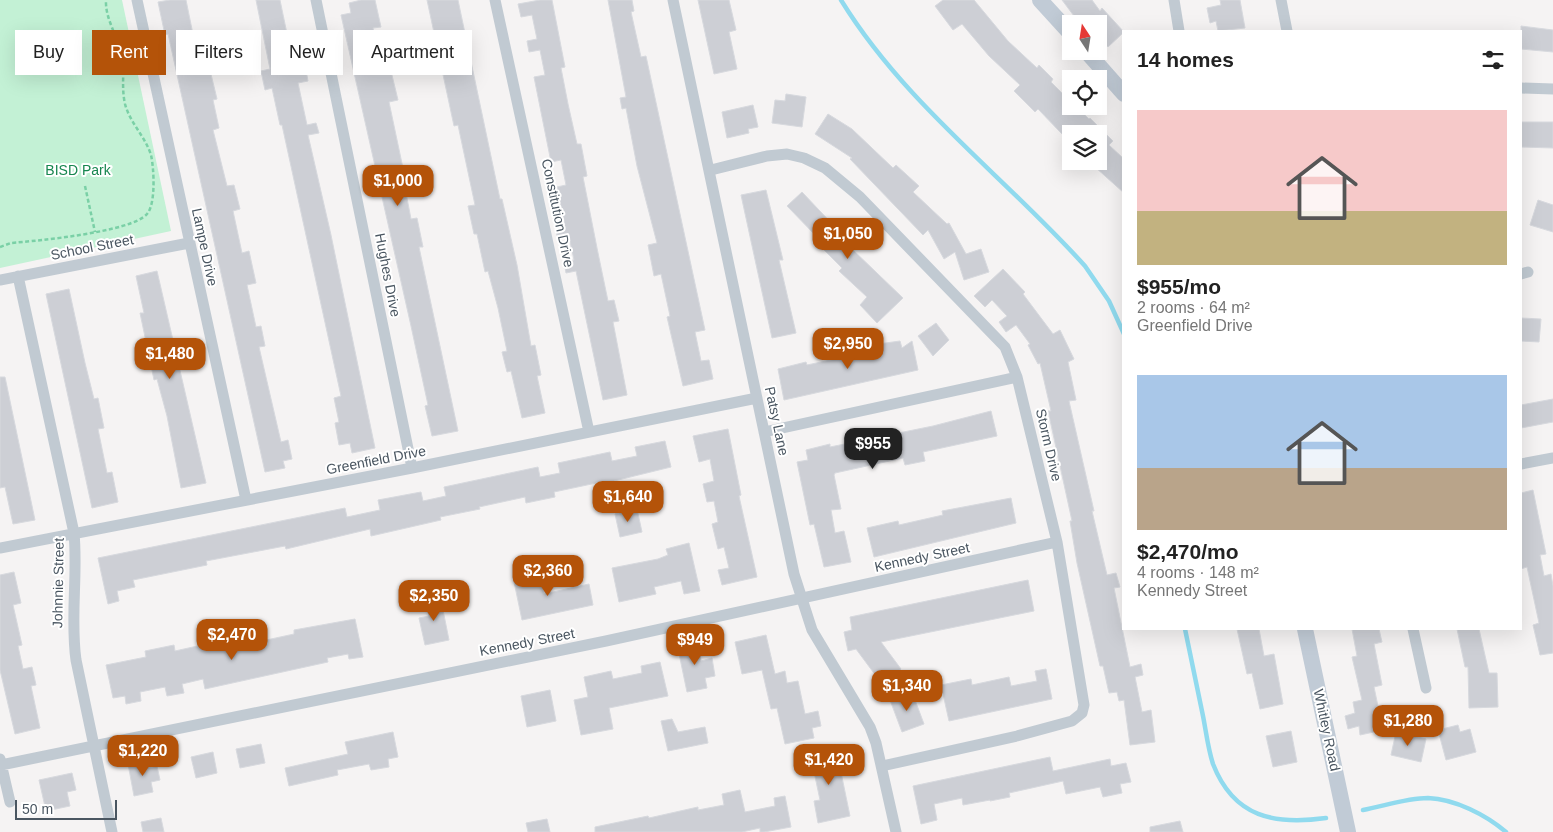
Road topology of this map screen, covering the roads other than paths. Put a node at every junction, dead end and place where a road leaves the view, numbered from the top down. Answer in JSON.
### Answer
{"nodes":[{"id":1,"x":137,"y":0,"type":"edge"},
{"id":2,"x":316,"y":0,"type":"edge"},
{"id":3,"x":495,"y":0,"type":"edge"},
{"id":4,"x":673,"y":0,"type":"edge"},
{"id":5,"x":1040,"y":0,"type":"edge"},
{"id":6,"x":1174,"y":0,"type":"edge"},
{"id":7,"x":1281,"y":0,"type":"edge"},
{"id":8,"x":1062,"y":24,"type":"edge"},
{"id":9,"x":1179,"y":30,"type":"edge"},
{"id":10,"x":1287,"y":30,"type":"edge"},
{"id":11,"x":1094,"y":60,"type":"edge"},
{"id":12,"x":1522,"y":88,"type":"edge"},
{"id":13,"x":1553,"y":89,"type":"edge"},
{"id":14,"x":1122,"y":92,"type":"edge"},
{"id":15,"x":711,"y":170,"type":"junction"},
{"id":16,"x":189,"y":244,"type":"junction"},
{"id":17,"x":18,"y":276,"type":"junction"},
{"id":18,"x":0,"y":280,"type":"edge"},
{"id":19,"x":1017,"y":377,"type":"junction"},
{"id":20,"x":757,"y":398,"type":"junction"},
{"id":21,"x":589,"y":432,"type":"junction"},
{"id":22,"x":764,"y":432,"type":"junction"},
{"id":23,"x":1553,"y":458,"type":"edge"},
{"id":24,"x":1522,"y":464,"type":"edge"},
{"id":25,"x":412,"y":468,"type":"junction"},
{"id":26,"x":246,"y":500,"type":"junction"},
{"id":27,"x":74,"y":533,"type":"junction"},
{"id":28,"x":1057,"y":542,"type":"junction"},
{"id":29,"x":0,"y":548,"type":"edge"},
{"id":30,"x":802,"y":598,"type":"junction"},
{"id":31,"x":1305,"y":630,"type":"edge"},
{"id":32,"x":1413,"y":630,"type":"edge"},
{"id":33,"x":1426,"y":688,"type":"dead end"},
{"id":34,"x":95,"y":745,"type":"junction"},
{"id":35,"x":1,"y":762,"type":"edge"},
{"id":36,"x":882,"y":766,"type":"junction"},
{"id":37,"x":10,"y":802,"type":"dead end"},
{"id":38,"x":1347,"y":830,"type":"edge"},
{"id":39,"x":112,"y":832,"type":"edge"},
{"id":40,"x":896,"y":832,"type":"edge"}],
"edges":[{"from":1,"to":16,"type":"street","name":"Lampe Drive"},
{"from":2,"to":25,"type":"street","name":"Hughes Drive"},
{"from":3,"to":21,"type":"street","name":"Constitution Drive"},
{"from":4,"to":15,"type":"street","name":"Patsy Lane"},
{"from":5,"to":8,"type":"street"},
{"from":6,"to":9,"type":"street"},
{"from":7,"to":10,"type":"street"},
{"from":11,"to":14,"type":"street"},
{"from":12,"to":13,"type":"street"},
{"from":15,"to":19,"type":"street","name":"Storm Drive"},
{"from":15,"to":20,"type":"street","name":"Patsy Lane"},
{"from":16,"to":17,"type":"street","name":"School Street"},
{"from":16,"to":26,"type":"street","name":"Lampe Drive"},
{"from":17,"to":18,"type":"street","name":"School Street"},
{"from":17,"to":27,"type":"street","name":"Johnnie Street"},
{"from":19,"to":22,"type":"street"},
{"from":19,"to":28,"type":"street","name":"Storm Drive"},
{"from":20,"to":21,"type":"street","name":"Greenfield Drive"},
{"from":20,"to":22,"type":"street","name":"Patsy Lane"},
{"from":21,"to":25,"type":"street","name":"Greenfield Drive"},
{"from":22,"to":30,"type":"street","name":"Patsy Lane"},
{"from":23,"to":24,"type":"street"},
{"from":25,"to":26,"type":"street","name":"Greenfield Drive"},
{"from":26,"to":27,"type":"street","name":"Greenfield Drive"},
{"from":27,"to":29,"type":"street","name":"Greenfield Drive"},
{"from":27,"to":34,"type":"street","name":"Johnnie Street"},
{"from":28,"to":30,"type":"street","name":"Kennedy Street"},
{"from":28,"to":36,"type":"street","name":"Storm Drive"},
{"from":30,"to":34,"type":"street","name":"Kennedy Street"},
{"from":30,"to":36,"type":"street","name":"Patsy Lane"},
{"from":31,"to":38,"type":"street","name":"Whitley Road"},
{"from":32,"to":33,"type":"street"},
{"from":34,"to":35,"type":"street","name":"Kennedy Street"},
{"from":34,"to":39,"type":"street","name":"Johnnie Street"},
{"from":35,"to":37,"type":"street"},
{"from":36,"to":40,"type":"street","name":"Patsy Lane"}]}
